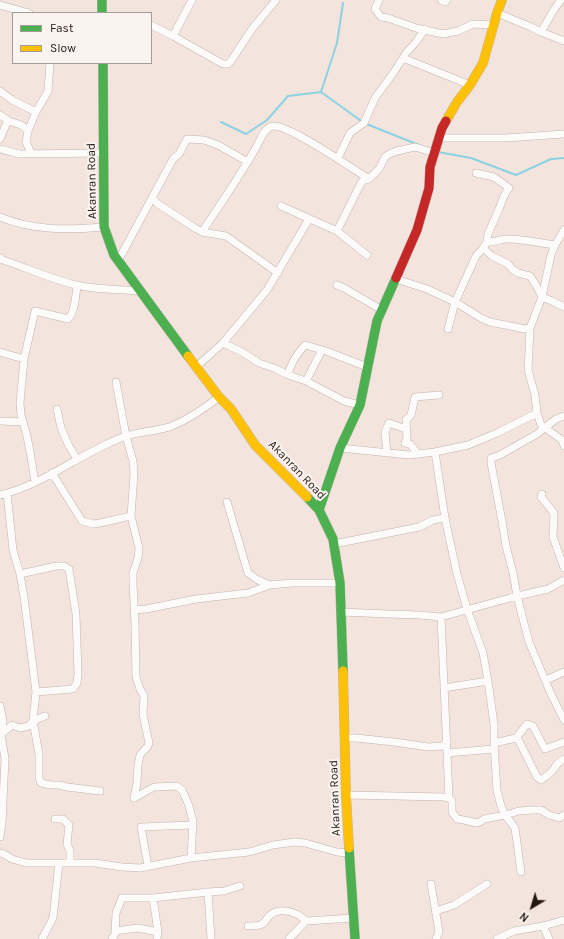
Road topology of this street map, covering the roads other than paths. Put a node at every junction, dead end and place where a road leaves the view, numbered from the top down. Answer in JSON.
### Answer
{"nodes":[{"id":1,"x":102,"y":0,"type":"edge"},
{"id":2,"x":192,"y":0,"type":"edge"},
{"id":3,"x":276,"y":0,"type":"edge"},
{"id":4,"x":379,"y":0,"type":"edge"},
{"id":5,"x":441,"y":0,"type":"edge"},
{"id":6,"x":447,"y":0,"type":"edge"},
{"id":7,"x":502,"y":0,"type":"edge"},
{"id":8,"x":561,"y":0,"type":"edge"},
{"id":9,"x":0,"y":5,"type":"edge"},
{"id":10,"x":25,"y":12,"type":"edge"},
{"id":11,"x":102,"y":12,"type":"edge"},
{"id":12,"x":497,"y":13,"type":"junction"},
{"id":13,"x":493,"y":25,"type":"junction"},
{"id":14,"x":152,"y":26,"type":"edge"},
{"id":15,"x":424,"y":29,"type":"junction"},
{"id":16,"x":542,"y":32,"type":"junction"},
{"id":17,"x":173,"y":36,"type":"junction"},
{"id":18,"x":564,"y":42,"type":"edge"},
{"id":19,"x":403,"y":58,"type":"junction"},
{"id":20,"x":50,"y":64,"type":"edge"},
{"id":21,"x":103,"y":64,"type":"edge"},
{"id":22,"x":470,"y":85,"type":"junction"},
{"id":23,"x":0,"y":91,"type":"edge"},
{"id":24,"x":36,"y":112,"type":"junction"},
{"id":25,"x":0,"y":115,"type":"edge"},
{"id":26,"x":8,"y":120,"type":"junction"},
{"id":27,"x":28,"y":131,"type":"junction"},
{"id":28,"x":564,"y":134,"type":"edge"},
{"id":29,"x":0,"y":139,"type":"edge"},
{"id":30,"x":436,"y":148,"type":"junction"},
{"id":31,"x":0,"y":149,"type":"edge"},
{"id":32,"x":31,"y":153,"type":"junction"},
{"id":33,"x":103,"y":153,"type":"junction"},
{"id":34,"x":338,"y":158,"type":"junction"},
{"id":35,"x":248,"y":162,"type":"junction"},
{"id":36,"x":476,"y":173,"type":"dead end"},
{"id":37,"x":368,"y":179,"type":"junction"},
{"id":38,"x":152,"y":198,"type":"junction"},
{"id":39,"x":281,"y":206,"type":"dead end"},
{"id":40,"x":0,"y":217,"type":"edge"},
{"id":41,"x":309,"y":219,"type":"junction"},
{"id":42,"x":104,"y":227,"type":"junction"},
{"id":43,"x":564,"y":230,"type":"edge"},
{"id":44,"x":337,"y":231,"type":"junction"},
{"id":45,"x":202,"y":232,"type":"junction"},
{"id":46,"x":485,"y":245,"type":"junction"},
{"id":47,"x":555,"y":245,"type":"junction"},
{"id":48,"x":367,"y":255,"type":"dead end"},
{"id":49,"x":0,"y":258,"type":"edge"},
{"id":50,"x":118,"y":261,"type":"junction"},
{"id":51,"x":278,"y":273,"type":"junction"},
{"id":52,"x":396,"y":279,"type":"junction"},
{"id":53,"x":77,"y":285,"type":"junction"},
{"id":54,"x":337,"y":285,"type":"dead end"},
{"id":55,"x":140,"y":291,"type":"junction"},
{"id":56,"x":542,"y":297,"type":"junction"},
{"id":57,"x":455,"y":302,"type":"junction"},
{"id":58,"x":564,"y":307,"type":"edge"},
{"id":59,"x":382,"y":310,"type":"junction"},
{"id":60,"x":530,"y":328,"type":"junction"},
{"id":61,"x":448,"y":329,"type":"dead end"},
{"id":62,"x":223,"y":343,"type":"junction"},
{"id":63,"x":322,"y":350,"type":"junction"},
{"id":64,"x":0,"y":352,"type":"edge"},
{"id":65,"x":24,"y":359,"type":"junction"},
{"id":66,"x":196,"y":367,"type":"junction"},
{"id":67,"x":367,"y":367,"type":"junction"},
{"id":68,"x":288,"y":375,"type":"junction"},
{"id":69,"x":306,"y":381,"type":"junction"},
{"id":70,"x":116,"y":382,"type":"dead end"},
{"id":71,"x":439,"y":395,"type":"dead end"},
{"id":72,"x":220,"y":397,"type":"junction"},
{"id":73,"x":360,"y":404,"type":"junction"},
{"id":74,"x":57,"y":409,"type":"dead end"},
{"id":75,"x":537,"y":413,"type":"junction"},
{"id":76,"x":564,"y":416,"type":"edge"},
{"id":77,"x":0,"y":421,"type":"edge"},
{"id":78,"x":24,"y":422,"type":"junction"},
{"id":79,"x":545,"y":428,"type":"junction"},
{"id":80,"x":406,"y":429,"type":"junction"},
{"id":81,"x":126,"y":436,"type":"junction"},
{"id":82,"x":564,"y":446,"type":"edge"},
{"id":83,"x":340,"y":448,"type":"junction"},
{"id":84,"x":435,"y":452,"type":"junction"},
{"id":85,"x":387,"y":454,"type":"junction"},
{"id":86,"x":418,"y":454,"type":"junction"},
{"id":87,"x":77,"y":459,"type":"junction"},
{"id":88,"x":52,"y":473,"type":"junction"},
{"id":89,"x":35,"y":482,"type":"junction"},
{"id":90,"x":3,"y":494,"type":"edge"},
{"id":91,"x":542,"y":494,"type":"dead end"},
{"id":92,"x":227,"y":502,"type":"dead end"},
{"id":93,"x":319,"y":510,"type":"junction"},
{"id":94,"x":131,"y":516,"type":"junction"},
{"id":95,"x":445,"y":518,"type":"junction"},
{"id":96,"x":334,"y":544,"type":"junction"},
{"id":97,"x":564,"y":568,"type":"edge"},
{"id":98,"x":20,"y":574,"type":"junction"},
{"id":99,"x":564,"y":580,"type":"edge"},
{"id":100,"x":340,"y":583,"type":"junction"},
{"id":101,"x":270,"y":585,"type":"junction"},
{"id":102,"x":517,"y":596,"type":"junction"},
{"id":103,"x":467,"y":609,"type":"junction"},
{"id":104,"x":134,"y":610,"type":"junction"},
{"id":105,"x":341,"y":612,"type":"junction"},
{"id":106,"x":441,"y":617,"type":"junction"},
{"id":107,"x":564,"y":672,"type":"edge"},
{"id":108,"x":488,"y":680,"type":"junction"},
{"id":109,"x":546,"y":680,"type":"junction"},
{"id":110,"x":444,"y":688,"type":"junction"},
{"id":111,"x":36,"y":692,"type":"junction"},
{"id":112,"x":0,"y":706,"type":"edge"},
{"id":113,"x":45,"y":716,"type":"dead end"},
{"id":114,"x":564,"y":720,"type":"edge"},
{"id":115,"x":34,"y":721,"type":"junction"},
{"id":116,"x":0,"y":734,"type":"edge"},
{"id":117,"x":345,"y":738,"type":"junction"},
{"id":118,"x":516,"y":738,"type":"junction"},
{"id":119,"x":447,"y":740,"type":"junction"},
{"id":120,"x":564,"y":742,"type":"edge"},
{"id":121,"x":494,"y":746,"type":"junction"},
{"id":122,"x":450,"y":753,"type":"junction"},
{"id":123,"x":564,"y":759,"type":"edge"},
{"id":124,"x":2,"y":782,"type":"edge"},
{"id":125,"x":100,"y":791,"type":"dead end"},
{"id":126,"x":346,"y":795,"type":"junction"},
{"id":127,"x":450,"y":798,"type":"junction"},
{"id":128,"x":564,"y":815,"type":"edge"},
{"id":129,"x":505,"y":816,"type":"junction"},
{"id":130,"x":54,"y":819,"type":"dead end"},
{"id":131,"x":192,"y":825,"type":"junction"},
{"id":132,"x":0,"y":837,"type":"edge"},
{"id":133,"x":0,"y":853,"type":"edge"},
{"id":134,"x":349,"y":853,"type":"junction"},
{"id":135,"x":191,"y":858,"type":"junction"},
{"id":136,"x":59,"y":863,"type":"junction"},
{"id":137,"x":70,"y":863,"type":"junction"},
{"id":138,"x":148,"y":866,"type":"junction"},
{"id":139,"x":521,"y":872,"type":"dead end"},
{"id":140,"x":432,"y":884,"type":"dead end"},
{"id":141,"x":487,"y":884,"type":"dead end"},
{"id":142,"x":240,"y":886,"type":"dead end"},
{"id":143,"x":208,"y":892,"type":"junction"},
{"id":144,"x":153,"y":898,"type":"junction"},
{"id":145,"x":436,"y":911,"type":"junction"},
{"id":146,"x":353,"y":918,"type":"junction"},
{"id":147,"x":564,"y":920,"type":"edge"},
{"id":148,"x":306,"y":921,"type":"junction"},
{"id":149,"x":248,"y":926,"type":"dead end"},
{"id":150,"x":543,"y":926,"type":"junction"},
{"id":151,"x":115,"y":930,"type":"junction"},
{"id":152,"x":158,"y":936,"type":"edge"},
{"id":153,"x":42,"y":939,"type":"edge"},
{"id":154,"x":112,"y":939,"type":"edge"},
{"id":155,"x":211,"y":939,"type":"edge"},
{"id":156,"x":289,"y":939,"type":"edge"},
{"id":157,"x":357,"y":939,"type":"edge"},
{"id":158,"x":436,"y":939,"type":"edge"},
{"id":159,"x":497,"y":939,"type":"edge"},
{"id":160,"x":549,"y":939,"type":"edge"}],
"edges":[{"from":1,"to":11,"type":"main road"},
{"from":2,"to":17,"type":"street"},
{"from":3,"to":17,"type":"street"},
{"from":4,"to":15,"type":"street"},
{"from":5,"to":6,"type":"street"},
{"from":7,"to":12,"type":"main road"},
{"from":8,"to":16,"type":"street"},
{"from":9,"to":10,"type":"street"},
{"from":12,"to":13,"type":"main road"},
{"from":12,"to":16,"type":"street"},
{"from":13,"to":15,"type":"street"},
{"from":13,"to":22,"type":"main road"},
{"from":14,"to":17,"type":"street"},
{"from":15,"to":19,"type":"street"},
{"from":16,"to":18,"type":"street"},
{"from":19,"to":22,"type":"street"},
{"from":19,"to":34,"type":"street"},
{"from":20,"to":24,"type":"street"},
{"from":21,"to":33,"type":"main road","name":"Akanran Road"},
{"from":22,"to":30,"type":"main road"},
{"from":23,"to":24,"type":"street"},
{"from":24,"to":27,"type":"street"},
{"from":25,"to":26,"type":"street"},
{"from":26,"to":27,"type":"street"},
{"from":26,"to":29,"type":"street"},
{"from":27,"to":32,"type":"street"},
{"from":28,"to":30,"type":"street"},
{"from":30,"to":37,"type":"street"},
{"from":30,"to":52,"type":"main road"},
{"from":31,"to":32,"type":"street"},
{"from":32,"to":33,"type":"street"},
{"from":33,"to":42,"type":"main road","name":"Akanran Road"},
{"from":34,"to":35,"type":"street"},
{"from":34,"to":37,"type":"street"},
{"from":35,"to":38,"type":"street"},
{"from":35,"to":45,"type":"street"},
{"from":36,"to":46,"type":"street"},
{"from":37,"to":44,"type":"street"},
{"from":38,"to":45,"type":"street"},
{"from":38,"to":50,"type":"street"},
{"from":39,"to":41,"type":"street"},
{"from":40,"to":42,"type":"street"},
{"from":41,"to":44,"type":"street"},
{"from":41,"to":51,"type":"street"},
{"from":42,"to":50,"type":"main road","name":"Akanran Road"},
{"from":43,"to":47,"type":"street"},
{"from":44,"to":48,"type":"street"},
{"from":45,"to":51,"type":"street"},
{"from":46,"to":47,"type":"street"},
{"from":46,"to":56,"type":"street"},
{"from":46,"to":57,"type":"street"},
{"from":47,"to":56,"type":"street"},
{"from":49,"to":53,"type":"street"},
{"from":50,"to":55,"type":"main road","name":"Akanran Road"},
{"from":51,"to":62,"type":"street"},
{"from":52,"to":57,"type":"street"},
{"from":52,"to":59,"type":"main road"},
{"from":53,"to":55,"type":"street"},
{"from":53,"to":65,"type":"street"},
{"from":54,"to":59,"type":"street"},
{"from":55,"to":66,"type":"main road","name":"Akanran Road"},
{"from":56,"to":58,"type":"street"},
{"from":56,"to":60,"type":"street"},
{"from":57,"to":60,"type":"street"},
{"from":57,"to":61,"type":"street"},
{"from":59,"to":67,"type":"main road"},
{"from":60,"to":75,"type":"street"},
{"from":62,"to":66,"type":"street"},
{"from":62,"to":68,"type":"street"},
{"from":63,"to":67,"type":"street"},
{"from":63,"to":68,"type":"street"},
{"from":63,"to":69,"type":"street"},
{"from":64,"to":65,"type":"street"},
{"from":65,"to":78,"type":"street"},
{"from":66,"to":72,"type":"main road","name":"Akanran Road"},
{"from":67,"to":73,"type":"main road"},
{"from":68,"to":69,"type":"street"},
{"from":69,"to":73,"type":"street"},
{"from":70,"to":81,"type":"street"},
{"from":71,"to":80,"type":"street"},
{"from":72,"to":81,"type":"street"},
{"from":72,"to":93,"type":"main road","name":"Akanran Road"},
{"from":73,"to":83,"type":"main road"},
{"from":74,"to":87,"type":"street"},
{"from":75,"to":79,"type":"street"},
{"from":75,"to":84,"type":"street"},
{"from":76,"to":79,"type":"street"},
{"from":77,"to":78,"type":"street"},
{"from":78,"to":89,"type":"street"},
{"from":79,"to":82,"type":"street"},
{"from":79,"to":102,"type":"street"},
{"from":80,"to":85,"type":"street"},
{"from":80,"to":86,"type":"street"},
{"from":81,"to":87,"type":"street"},
{"from":81,"to":94,"type":"street"},
{"from":83,"to":85,"type":"street"},
{"from":83,"to":93,"type":"main road"},
{"from":84,"to":86,"type":"street"},
{"from":84,"to":95,"type":"street"},
{"from":85,"to":86,"type":"street"},
{"from":87,"to":88,"type":"street"},
{"from":88,"to":89,"type":"street"},
{"from":88,"to":94,"type":"street"},
{"from":89,"to":90,"type":"street"},
{"from":90,"to":98,"type":"street"},
{"from":91,"to":97,"type":"street"},
{"from":92,"to":101,"type":"street"},
{"from":93,"to":96,"type":"main road","name":"Akanran Road"},
{"from":94,"to":104,"type":"street"},
{"from":95,"to":96,"type":"street"},
{"from":95,"to":103,"type":"street"},
{"from":96,"to":100,"type":"main road","name":"Akanran Road"},
{"from":98,"to":111,"type":"street"},
{"from":98,"to":111,"type":"street"},
{"from":99,"to":102,"type":"street"},
{"from":100,"to":101,"type":"street"},
{"from":100,"to":105,"type":"main road","name":"Akanran Road"},
{"from":101,"to":104,"type":"street"},
{"from":102,"to":103,"type":"street"},
{"from":102,"to":109,"type":"street"},
{"from":103,"to":106,"type":"street"},
{"from":103,"to":108,"type":"street"},
{"from":104,"to":131,"type":"street"},
{"from":105,"to":106,"type":"street"},
{"from":105,"to":117,"type":"main road","name":"Akanran Road"},
{"from":106,"to":110,"type":"street"},
{"from":107,"to":109,"type":"street"},
{"from":108,"to":110,"type":"street"},
{"from":108,"to":121,"type":"street"},
{"from":109,"to":114,"type":"street"},
{"from":110,"to":119,"type":"street"},
{"from":111,"to":115,"type":"street"},
{"from":112,"to":116,"type":"street"},
{"from":113,"to":115,"type":"street"},
{"from":115,"to":116,"type":"street"},
{"from":115,"to":125,"type":"street"},
{"from":116,"to":124,"type":"street"},
{"from":117,"to":119,"type":"street"},
{"from":117,"to":126,"type":"main road","name":"Akanran Road"},
{"from":118,"to":120,"type":"street"},
{"from":118,"to":121,"type":"street"},
{"from":118,"to":123,"type":"street"},
{"from":119,"to":122,"type":"street"},
{"from":121,"to":122,"type":"street"},
{"from":121,"to":129,"type":"street"},
{"from":122,"to":127,"type":"street"},
{"from":124,"to":132,"type":"street"},
{"from":126,"to":127,"type":"street"},
{"from":126,"to":134,"type":"main road","name":"Akanran Road"},
{"from":127,"to":129,"type":"street"},
{"from":128,"to":129,"type":"street"},
{"from":129,"to":139,"type":"street"},
{"from":130,"to":137,"type":"street"},
{"from":131,"to":135,"type":"street"},
{"from":131,"to":138,"type":"street"},
{"from":133,"to":136,"type":"street"},
{"from":134,"to":135,"type":"street"},
{"from":134,"to":146,"type":"main road","name":"Akanran Road"},
{"from":135,"to":138,"type":"street"},
{"from":136,"to":137,"type":"street"},
{"from":136,"to":153,"type":"street"},
{"from":137,"to":138,"type":"street"},
{"from":140,"to":145,"type":"street"},
{"from":141,"to":145,"type":"street"},
{"from":142,"to":143,"type":"street"},
{"from":143,"to":144,"type":"street"},
{"from":143,"to":155,"type":"street"},
{"from":144,"to":151,"type":"street"},
{"from":144,"to":152,"type":"street"},
{"from":145,"to":158,"type":"street"},
{"from":146,"to":148,"type":"street"},
{"from":146,"to":157,"type":"main road","name":"Akanran Road"},
{"from":147,"to":150,"type":"street"},
{"from":148,"to":149,"type":"street"},
{"from":148,"to":156,"type":"street"},
{"from":150,"to":159,"type":"street"},
{"from":150,"to":160,"type":"street"},
{"from":151,"to":152,"type":"street"},
{"from":151,"to":154,"type":"street"}]}
